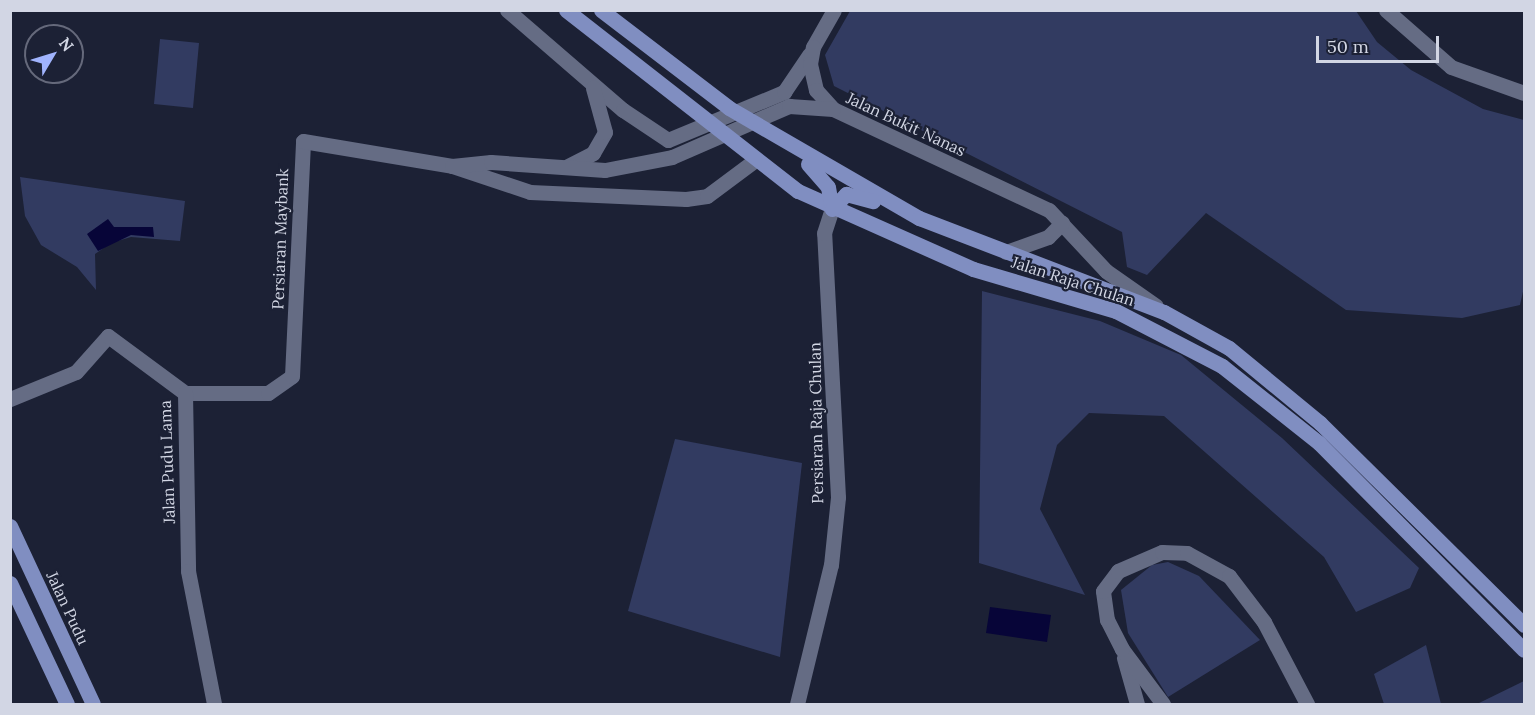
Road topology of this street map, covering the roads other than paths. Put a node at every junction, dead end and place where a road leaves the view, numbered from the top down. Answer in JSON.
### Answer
{"nodes":[{"id":1,"x":507,"y":10,"type":"edge"},
{"id":2,"x":566,"y":10,"type":"edge"},
{"id":3,"x":601,"y":10,"type":"edge"},
{"id":4,"x":834,"y":10,"type":"edge"},
{"id":5,"x":1386,"y":10,"type":"edge"},
{"id":6,"x":813,"y":47,"type":"junction"},
{"id":7,"x":585,"y":76,"type":"junction"},
{"id":8,"x":1524,"y":93,"type":"edge"},
{"id":9,"x":786,"y":99,"type":"junction"},
{"id":10,"x":833,"y":109,"type":"junction"},
{"id":11,"x":781,"y":142,"type":"junction"},
{"id":12,"x":754,"y":161,"type":"junction"},
{"id":13,"x":452,"y":166,"type":"junction"},
{"id":14,"x":568,"y":166,"type":"junction"},
{"id":15,"x":832,"y":209,"type":"junction"},
{"id":16,"x":919,"y":218,"type":"junction"},
{"id":17,"x":1062,"y":223,"type":"junction"},
{"id":18,"x":1006,"y":252,"type":"junction"},
{"id":19,"x":1164,"y":312,"type":"junction"},
{"id":20,"x":185,"y":393,"type":"junction"},
{"id":21,"x":10,"y":399,"type":"edge"},
{"id":22,"x":10,"y":526,"type":"edge"},
{"id":23,"x":10,"y":583,"type":"edge"},
{"id":24,"x":1524,"y":625,"type":"edge"},
{"id":25,"x":1122,"y":649,"type":"junction"},
{"id":26,"x":1524,"y":650,"type":"edge"},
{"id":27,"x":67,"y":705,"type":"edge"},
{"id":28,"x":93,"y":705,"type":"edge"},
{"id":29,"x":214,"y":705,"type":"edge"},
{"id":30,"x":797,"y":705,"type":"edge"},
{"id":31,"x":1137,"y":705,"type":"edge"},
{"id":32,"x":1163,"y":705,"type":"edge"},
{"id":33,"x":1307,"y":705,"type":"edge"}],
"edges":[{"from":1,"to":7,"type":"street"},
{"from":2,"to":12,"type":"main road","name":"Jalan Raja Chulan"},
{"from":3,"to":11,"type":"main road","name":"Jalan Raja Chulan"},
{"from":4,"to":6,"type":"street","name":"Jalan Bukit Nanas"},
{"from":5,"to":8,"type":"street"},
{"from":6,"to":9,"type":"street"},
{"from":6,"to":10,"type":"street","name":"Jalan Bukit Nanas"},
{"from":7,"to":9,"type":"street"},
{"from":7,"to":14,"type":"street"},
{"from":9,"to":10,"type":"street","name":"Persiaran Maybank"},
{"from":9,"to":14,"type":"street","name":"Persiaran Maybank"},
{"from":10,"to":17,"type":"street","name":"Jalan Bukit Nanas"},
{"from":11,"to":15,"type":"main road"},
{"from":11,"to":16,"type":"main road","name":"Jalan Raja Chulan"},
{"from":12,"to":13,"type":"street","name":"Persiaran Maybank"},
{"from":12,"to":15,"type":"main road","name":"Jalan Raja Chulan"},
{"from":13,"to":14,"type":"street","name":"Persiaran Maybank"},
{"from":13,"to":20,"type":"street","name":"Persiaran Maybank"},
{"from":15,"to":16,"type":"main road"},
{"from":15,"to":26,"type":"main road","name":"Jalan Raja Chulan"},
{"from":15,"to":30,"type":"street","name":"Persiaran Raja Chulan"},
{"from":16,"to":18,"type":"main road","name":"Jalan Raja Chulan"},
{"from":17,"to":18,"type":"street"},
{"from":17,"to":19,"type":"street","name":"Jalan Bukit Nanas"},
{"from":18,"to":19,"type":"main road","name":"Jalan Raja Chulan"},
{"from":19,"to":24,"type":"main road","name":"Jalan Raja Chulan"},
{"from":20,"to":21,"type":"street","name":"Jalan Pudu Lama"},
{"from":20,"to":29,"type":"street","name":"Jalan Pudu Lama"},
{"from":22,"to":28,"type":"main road","name":"Jalan Pudu"},
{"from":23,"to":27,"type":"main road"},
{"from":25,"to":31,"type":"street"},
{"from":25,"to":32,"type":"street"},
{"from":25,"to":33,"type":"street"}]}
